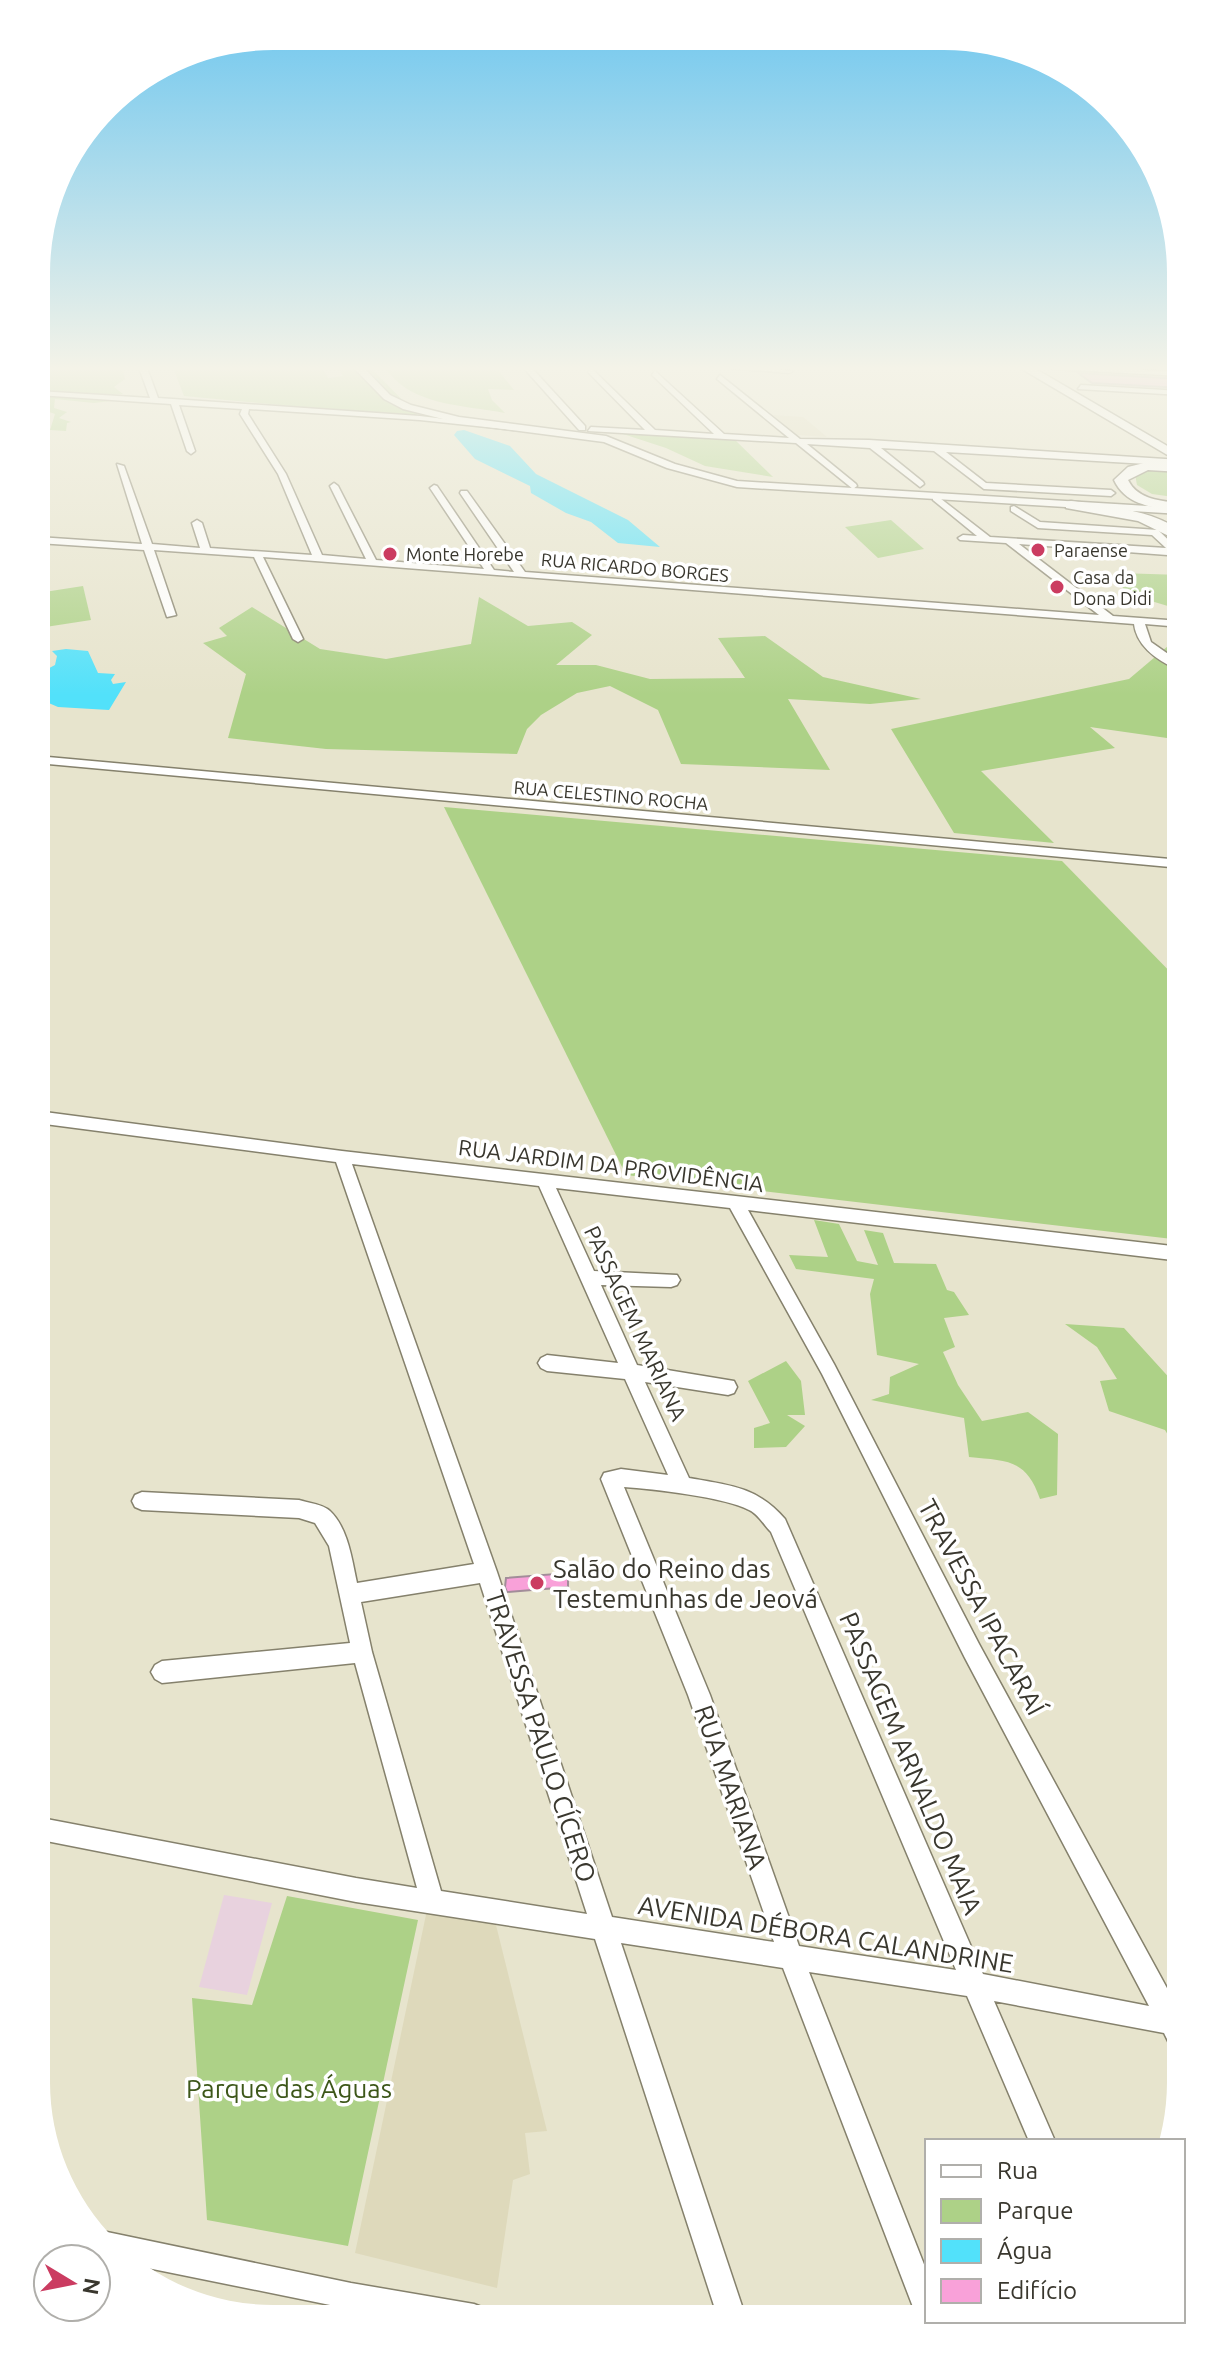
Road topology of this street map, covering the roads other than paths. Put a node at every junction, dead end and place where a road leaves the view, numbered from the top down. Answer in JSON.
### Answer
{"nodes":[{"id":1,"x":123,"y":475,"type":"edge"},
{"id":2,"x":282,"y":475,"type":"edge"},
{"id":3,"x":704,"y":475,"type":"edge"},
{"id":4,"x":738,"y":475,"type":"edge"},
{"id":5,"x":840,"y":475,"type":"edge"},
{"id":6,"x":909,"y":475,"type":"edge"},
{"id":7,"x":970,"y":475,"type":"edge"},
{"id":8,"x":1125,"y":475,"type":"edge"},
{"id":9,"x":920,"y":484,"type":"dead end"},
{"id":10,"x":334,"y":486,"type":"dead end"},
{"id":11,"x":853,"y":486,"type":"junction"},
{"id":12,"x":434,"y":488,"type":"dead end"},
{"id":13,"x":464,"y":493,"type":"dead end"},
{"id":14,"x":1111,"y":493,"type":"dead end"},
{"id":15,"x":936,"y":498,"type":"junction"},
{"id":16,"x":1071,"y":505,"type":"junction"},
{"id":17,"x":1167,"y":506,"type":"edge"},
{"id":18,"x":1167,"y":508,"type":"edge"},
{"id":19,"x":1167,"y":508,"type":"edge"},
{"id":20,"x":1014,"y":509,"type":"dead end"},
{"id":21,"x":197,"y":523,"type":"dead end"},
{"id":22,"x":1167,"y":530,"type":"edge"},
{"id":23,"x":963,"y":538,"type":"dead end"},
{"id":24,"x":988,"y":540,"type":"junction"},
{"id":25,"x":50,"y":541,"type":"edge"},
{"id":26,"x":1009,"y":541,"type":"junction"},
{"id":27,"x":1167,"y":541,"type":"edge"},
{"id":28,"x":147,"y":547,"type":"junction"},
{"id":29,"x":1167,"y":548,"type":"edge"},
{"id":30,"x":206,"y":552,"type":"junction"},
{"id":31,"x":258,"y":556,"type":"junction"},
{"id":32,"x":318,"y":558,"type":"junction"},
{"id":33,"x":372,"y":562,"type":"junction"},
{"id":34,"x":490,"y":571,"type":"junction"},
{"id":35,"x":521,"y":574,"type":"junction"},
{"id":36,"x":171,"y":615,"type":"dead end"},
{"id":37,"x":1110,"y":619,"type":"junction"},
{"id":38,"x":1139,"y":621,"type":"junction"},
{"id":39,"x":1167,"y":623,"type":"edge"},
{"id":40,"x":298,"y":639,"type":"dead end"},
{"id":41,"x":1167,"y":659,"type":"edge"},
{"id":42,"x":50,"y":760,"type":"edge"},
{"id":43,"x":1167,"y":863,"type":"edge"},
{"id":44,"x":50,"y":1119,"type":"edge"},
{"id":45,"x":342,"y":1157,"type":"junction"},
{"id":46,"x":544,"y":1179,"type":"junction"},
{"id":47,"x":735,"y":1202,"type":"junction"},
{"id":48,"x":1167,"y":1252,"type":"edge"},
{"id":49,"x":588,"y":1278,"type":"junction"},
{"id":50,"x":671,"y":1280,"type":"dead end"},
{"id":51,"x":547,"y":1363,"type":"dead end"},
{"id":52,"x":633,"y":1372,"type":"junction"},
{"id":53,"x":728,"y":1387,"type":"dead end"},
{"id":54,"x":683,"y":1486,"type":"junction"},
{"id":55,"x":142,"y":1501,"type":"dead end"},
{"id":56,"x":487,"y":1572,"type":"junction"},
{"id":57,"x":350,"y":1594,"type":"junction"},
{"id":58,"x":362,"y":1652,"type":"junction"},
{"id":59,"x":162,"y":1672,"type":"dead end"},
{"id":60,"x":50,"y":1831,"type":"edge"},
{"id":61,"x":432,"y":1901,"type":"junction"},
{"id":62,"x":604,"y":1926,"type":"junction"},
{"id":63,"x":791,"y":1956,"type":"junction"},
{"id":64,"x":975,"y":1985,"type":"junction"},
{"id":65,"x":1167,"y":2008,"type":"edge"},
{"id":66,"x":1167,"y":2026,"type":"edge"},
{"id":67,"x":1041,"y":2139,"type":"edge"},
{"id":68,"x":126,"y":2250,"type":"edge"},
{"id":69,"x":925,"y":2302,"type":"edge"},
{"id":70,"x":398,"y":2305,"type":"edge"},
{"id":71,"x":728,"y":2305,"type":"edge"}],
"edges":[{"from":1,"to":28,"type":"street"},
{"from":2,"to":32,"type":"street"},
{"from":3,"to":15,"type":"main road"},
{"from":4,"to":11,"type":"main road"},
{"from":5,"to":11,"type":"street"},
{"from":6,"to":9,"type":"street"},
{"from":7,"to":14,"type":"street"},
{"from":8,"to":17,"type":"highway"},
{"from":10,"to":33,"type":"street"},
{"from":11,"to":18,"type":"main road"},
{"from":12,"to":34,"type":"street"},
{"from":13,"to":35,"type":"street"},
{"from":15,"to":16,"type":"main road"},
{"from":15,"to":24,"type":"street"},
{"from":16,"to":19,"type":"main road"},
{"from":16,"to":22,"type":"highway"},
{"from":20,"to":27,"type":"street"},
{"from":21,"to":30,"type":"street"},
{"from":23,"to":24,"type":"street"},
{"from":24,"to":26,"type":"street"},
{"from":25,"to":28,"type":"street","name":"RUA RICARDO BORGES"},
{"from":26,"to":29,"type":"street"},
{"from":26,"to":37,"type":"street"},
{"from":28,"to":30,"type":"street","name":"RUA RICARDO BORGES"},
{"from":28,"to":36,"type":"street"},
{"from":30,"to":31,"type":"street","name":"RUA RICARDO BORGES"},
{"from":31,"to":32,"type":"street","name":"RUA RICARDO BORGES"},
{"from":31,"to":40,"type":"street"},
{"from":32,"to":33,"type":"street","name":"RUA RICARDO BORGES"},
{"from":33,"to":34,"type":"street","name":"RUA RICARDO BORGES"},
{"from":34,"to":35,"type":"street","name":"RUA RICARDO BORGES"},
{"from":35,"to":37,"type":"street","name":"RUA RICARDO BORGES"},
{"from":37,"to":38,"type":"street","name":"RUA RICARDO BORGES"},
{"from":38,"to":39,"type":"street","name":"RUA RICARDO BORGES"},
{"from":38,"to":41,"type":"street"},
{"from":42,"to":43,"type":"street","name":"RUA CELESTINO ROCHA"},
{"from":44,"to":45,"type":"street","name":"RUA JARDIM DA PROVIDÊNCIA"},
{"from":45,"to":46,"type":"street","name":"RUA JARDIM DA PROVIDÊNCIA"},
{"from":45,"to":56,"type":"street","name":"TRAVESSA PAULO CÍCERO"},
{"from":46,"to":47,"type":"street","name":"RUA JARDIM DA PROVIDÊNCIA"},
{"from":46,"to":49,"type":"street","name":"PASSAGEM MARIANA"},
{"from":47,"to":48,"type":"street","name":"RUA JARDIM DA PROVIDÊNCIA"},
{"from":47,"to":65,"type":"street","name":"TRAVESSA IPACARAÍ"},
{"from":49,"to":50,"type":"street"},
{"from":49,"to":52,"type":"street","name":"PASSAGEM MARIANA"},
{"from":51,"to":52,"type":"street"},
{"from":52,"to":53,"type":"street"},
{"from":52,"to":54,"type":"street","name":"PASSAGEM MARIANA"},
{"from":54,"to":63,"type":"street","name":"RUA MARIANA"},
{"from":54,"to":64,"type":"street","name":"PASSAGEM ARNALDO MAIA"},
{"from":55,"to":57,"type":"street"},
{"from":56,"to":57,"type":"street"},
{"from":56,"to":62,"type":"street","name":"TRAVESSA PAULO CÍCERO"},
{"from":57,"to":58,"type":"street"},
{"from":58,"to":59,"type":"street"},
{"from":58,"to":61,"type":"street"},
{"from":60,"to":61,"type":"street","name":"AVENIDA DÉBORA CALANDRINE"},
{"from":61,"to":62,"type":"street","name":"AVENIDA DÉBORA CALANDRINE"},
{"from":62,"to":63,"type":"street","name":"AVENIDA DÉBORA CALANDRINE"},
{"from":62,"to":71,"type":"street","name":"TRAVESSA PAULO CÍCERO"},
{"from":63,"to":64,"type":"street","name":"AVENIDA DÉBORA CALANDRINE"},
{"from":63,"to":69,"type":"street","name":"RUA MARIANA"},
{"from":64,"to":66,"type":"street","name":"AVENIDA DÉBORA CALANDRINE"},
{"from":64,"to":67,"type":"street","name":"PASSAGEM ARNALDO MAIA"},
{"from":68,"to":70,"type":"street"}]}
